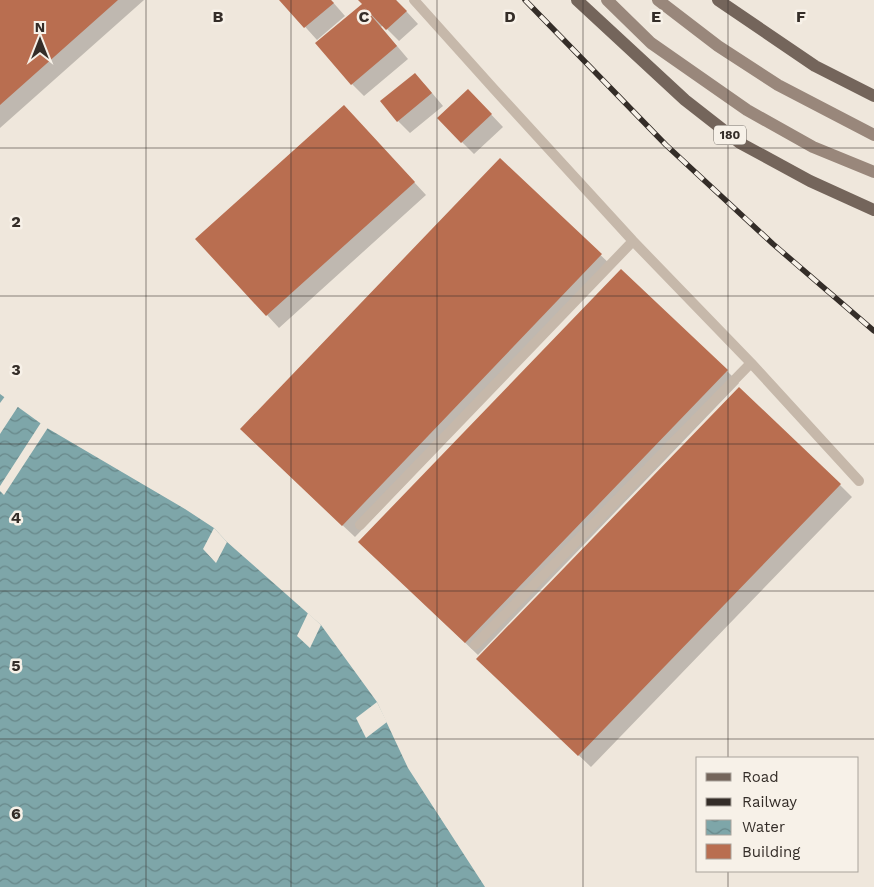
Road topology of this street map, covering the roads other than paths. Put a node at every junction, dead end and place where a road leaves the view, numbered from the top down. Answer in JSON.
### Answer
{"nodes":[{"id":1,"x":414,"y":0,"type":"edge"},
{"id":2,"x":577,"y":0,"type":"edge"},
{"id":3,"x":607,"y":0,"type":"edge"},
{"id":4,"x":658,"y":0,"type":"edge"},
{"id":5,"x":718,"y":0,"type":"edge"},
{"id":6,"x":874,"y":96,"type":"edge"},
{"id":7,"x":874,"y":135,"type":"edge"},
{"id":8,"x":874,"y":172,"type":"edge"},
{"id":9,"x":874,"y":210,"type":"edge"},
{"id":10,"x":633,"y":241,"type":"junction"},
{"id":11,"x":751,"y":364,"type":"junction"},
{"id":12,"x":859,"y":481,"type":"dead end"},
{"id":13,"x":360,"y":525,"type":"dead end"},
{"id":14,"x":475,"y":645,"type":"dead end"}],
"edges":[{"from":1,"to":10,"type":"lane"},
{"from":2,"to":9,"type":"main road","number":"180"},
{"from":3,"to":8,"type":"main road"},
{"from":4,"to":7,"type":"main road"},
{"from":5,"to":6,"type":"main road"},
{"from":10,"to":11,"type":"lane"},
{"from":10,"to":13,"type":"lane"},
{"from":11,"to":12,"type":"lane"},
{"from":11,"to":14,"type":"lane"}]}
